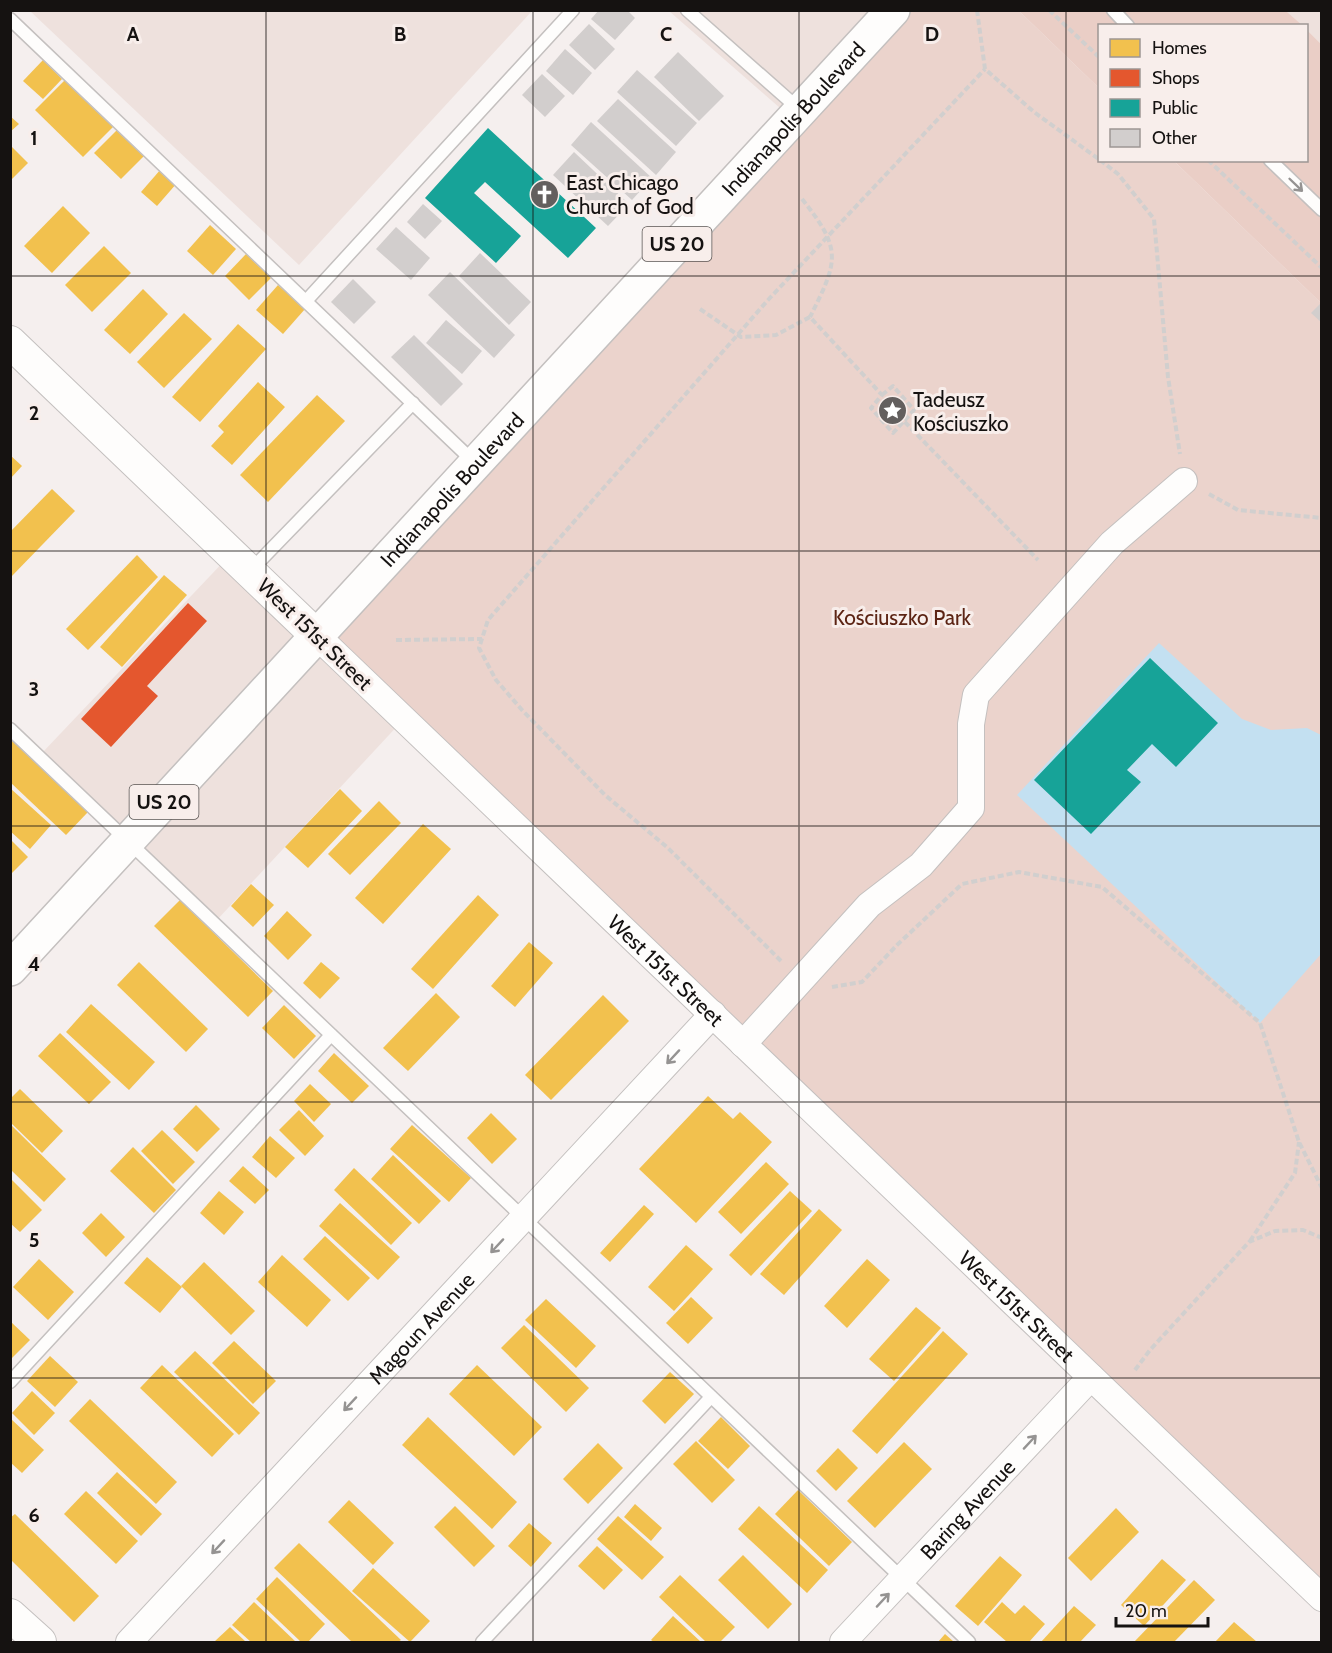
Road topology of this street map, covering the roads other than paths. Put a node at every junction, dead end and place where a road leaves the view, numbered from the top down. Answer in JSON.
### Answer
{"nodes":[{"id":1,"x":573,"y":10,"type":"edge"},
{"id":2,"x":687,"y":10,"type":"edge"},
{"id":3,"x":893,"y":10,"type":"edge"},
{"id":4,"x":1113,"y":10,"type":"edge"},
{"id":5,"x":10,"y":20,"type":"edge"},
{"id":6,"x":1126,"y":24,"type":"edge"},
{"id":7,"x":800,"y":110,"type":"junction"},
{"id":8,"x":1272,"y":162,"type":"edge"},
{"id":9,"x":1322,"y":210,"type":"edge"},
{"id":10,"x":306,"y":301,"type":"junction"},
{"id":11,"x":10,"y":342,"type":"edge"},
{"id":12,"x":413,"y":403,"type":"junction"},
{"id":13,"x":476,"y":464,"type":"junction"},
{"id":14,"x":1184,"y":481,"type":"road end"},
{"id":15,"x":250,"y":571,"type":"junction"},
{"id":16,"x":317,"y":636,"type":"junction"},
{"id":17,"x":10,"y":729,"type":"edge"},
{"id":18,"x":129,"y":841,"type":"junction"},
{"id":19,"x":10,"y":969,"type":"edge"},
{"id":20,"x":712,"y":1014,"type":"junction"},
{"id":21,"x":331,"y":1035,"type":"junction"},
{"id":22,"x":743,"y":1044,"type":"junction"},
{"id":23,"x":522,"y":1219,"type":"junction"},
{"id":24,"x":1091,"y":1377,"type":"junction"},
{"id":25,"x":10,"y":1382,"type":"edge"},
{"id":26,"x":711,"y":1397,"type":"junction"},
{"id":27,"x":902,"y":1579,"type":"junction"},
{"id":28,"x":1322,"y":1598,"type":"edge"},
{"id":29,"x":10,"y":1615,"type":"edge"},
{"id":30,"x":40,"y":1642,"type":"edge"},
{"id":31,"x":129,"y":1642,"type":"edge"},
{"id":32,"x":482,"y":1642,"type":"edge"},
{"id":33,"x":843,"y":1642,"type":"edge"},
{"id":34,"x":969,"y":1642,"type":"edge"}],
"edges":[{"from":1,"to":10,"type":"lane"},
{"from":2,"to":7,"type":"lane"},
{"from":3,"to":7,"type":"main road","name":"Indianapolis Boulevard","number":"US 20"},
{"from":4,"to":6,"type":"lane"},
{"from":5,"to":10,"type":"lane"},
{"from":7,"to":13,"type":"main road","name":"Indianapolis Boulevard","number":"US 20"},
{"from":8,"to":9,"type":"lane","one_way":true},
{"from":10,"to":12,"type":"lane"},
{"from":11,"to":15,"type":"street","name":"West 151st Street"},
{"from":12,"to":13,"type":"lane"},
{"from":12,"to":15,"type":"lane"},
{"from":13,"to":16,"type":"main road","name":"Indianapolis Boulevard","number":"US 20"},
{"from":14,"to":22,"type":"street"},
{"from":15,"to":16,"type":"street","name":"West 151st Street"},
{"from":16,"to":18,"type":"main road","name":"Indianapolis Boulevard","number":"US 20"},
{"from":16,"to":20,"type":"street","name":"West 151st Street"},
{"from":17,"to":18,"type":"lane"},
{"from":18,"to":19,"type":"main road","name":"Indianapolis Boulevard","number":"US 20"},
{"from":18,"to":21,"type":"lane"},
{"from":20,"to":22,"type":"street","name":"West 151st Street"},
{"from":20,"to":23,"type":"street","name":"Magoun Avenue","one_way":true},
{"from":21,"to":23,"type":"lane"},
{"from":21,"to":25,"type":"lane"},
{"from":22,"to":24,"type":"street","name":"West 151st Street"},
{"from":23,"to":26,"type":"lane"},
{"from":23,"to":31,"type":"street","name":"Magoun Avenue","one_way":true},
{"from":27,"to":24,"type":"street","name":"Baring Avenue","one_way":true},
{"from":24,"to":28,"type":"street","name":"West 151st Street"},
{"from":26,"to":27,"type":"lane"},
{"from":26,"to":32,"type":"lane"},
{"from":33,"to":27,"type":"street","name":"Baring Avenue","one_way":true},
{"from":27,"to":34,"type":"lane"},
{"from":29,"to":30,"type":"street"}]}
